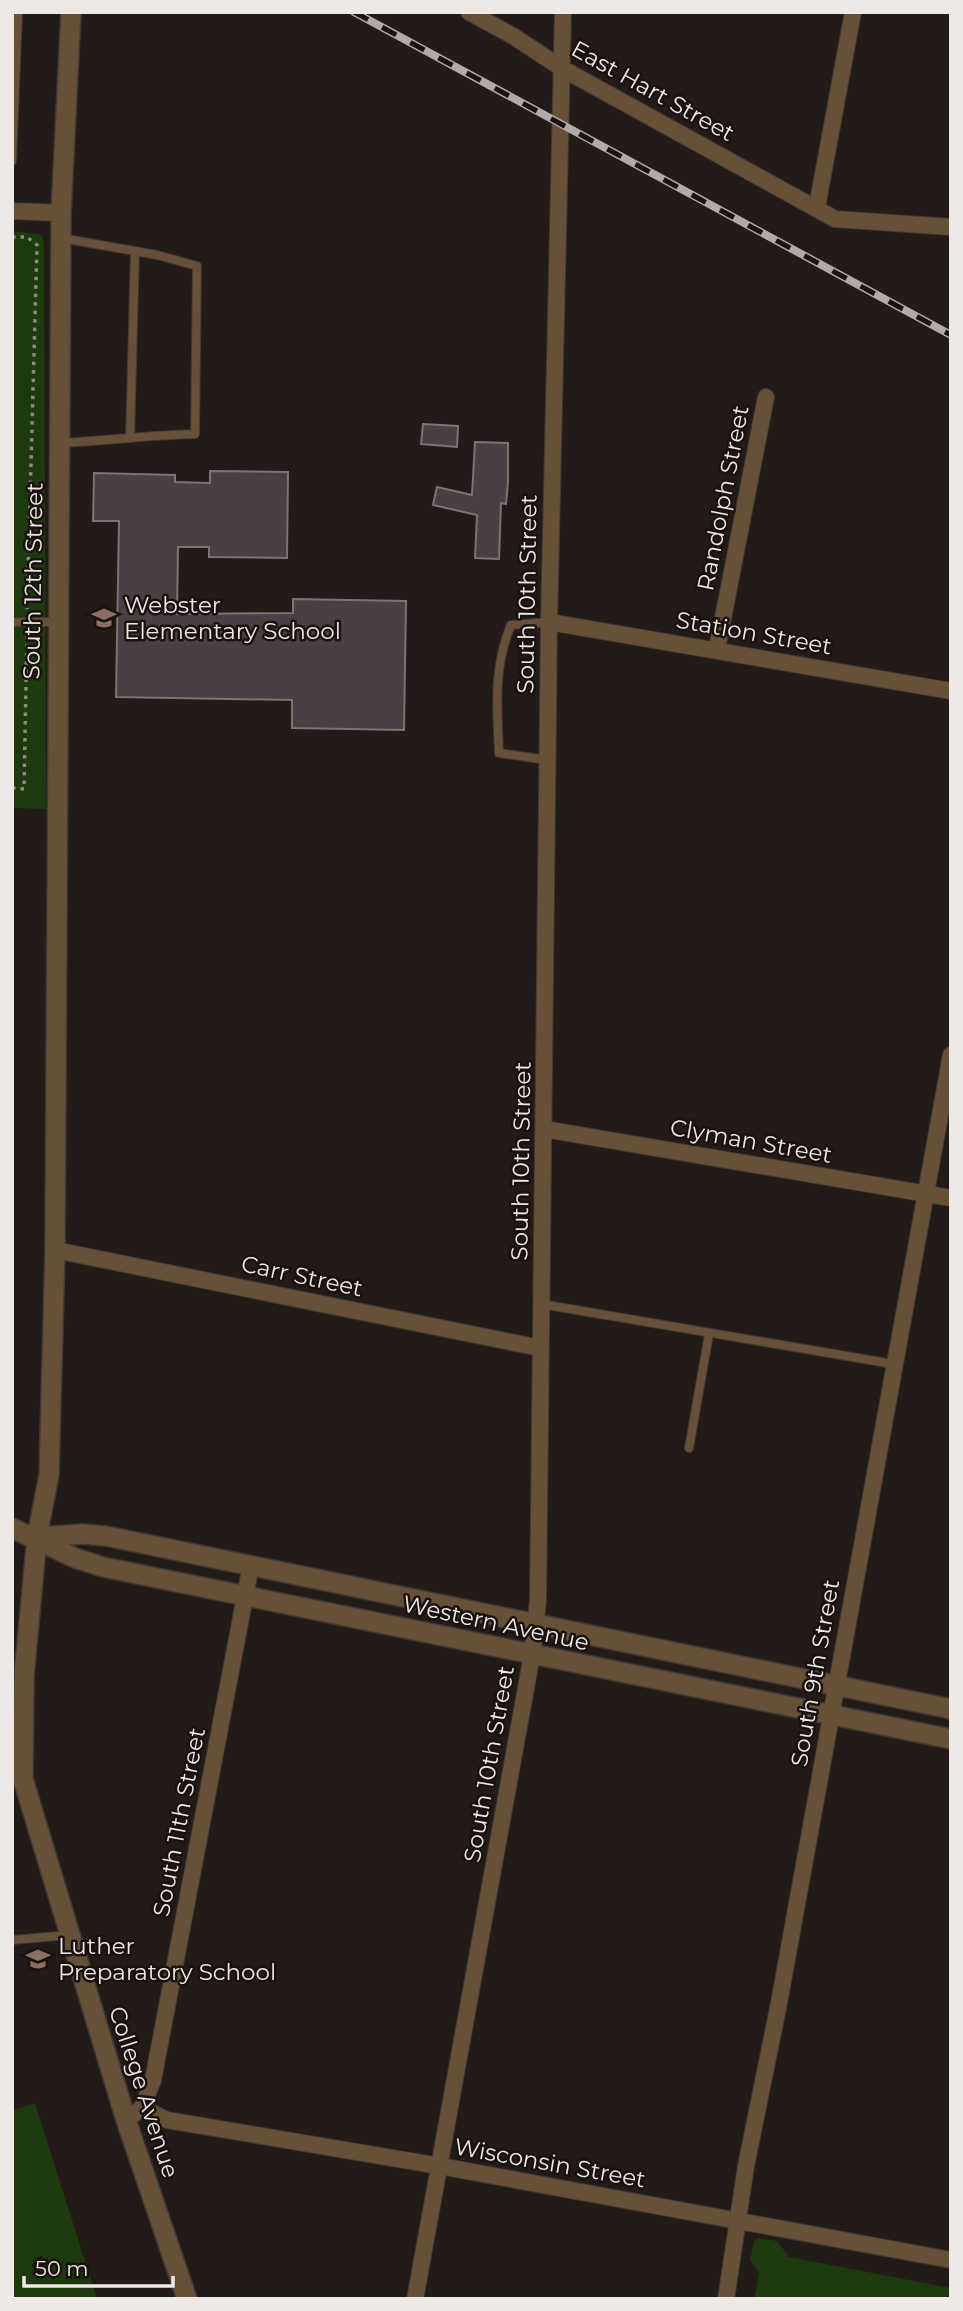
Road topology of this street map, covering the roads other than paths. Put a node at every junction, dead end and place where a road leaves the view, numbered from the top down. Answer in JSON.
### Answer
{"nodes":[{"id":1,"x":18,"y":12,"type":"edge"},
{"id":2,"x":71,"y":12,"type":"edge"},
{"id":3,"x":469,"y":12,"type":"edge"},
{"id":4,"x":564,"y":12,"type":"edge"},
{"id":5,"x":853,"y":12,"type":"edge"},
{"id":6,"x":562,"y":69,"type":"junction"},
{"id":7,"x":12,"y":161,"type":"edge"},
{"id":8,"x":817,"y":207,"type":"junction"},
{"id":9,"x":12,"y":211,"type":"edge"},
{"id":10,"x":61,"y":213,"type":"junction"},
{"id":11,"x":951,"y":227,"type":"edge"},
{"id":12,"x":61,"y":238,"type":"junction"},
{"id":13,"x":135,"y":251,"type":"junction"},
{"id":14,"x":766,"y":397,"type":"dead end"},
{"id":15,"x":130,"y":438,"type":"junction"},
{"id":16,"x":59,"y":443,"type":"junction"},
{"id":17,"x":12,"y":622,"type":"edge"},
{"id":18,"x":57,"y":622,"type":"junction"},
{"id":19,"x":548,"y":622,"type":"junction"},
{"id":20,"x":717,"y":649,"type":"junction"},
{"id":21,"x":951,"y":691,"type":"edge"},
{"id":22,"x":547,"y":760,"type":"junction"},
{"id":23,"x":951,"y":1055,"type":"edge"},
{"id":24,"x":544,"y":1129,"type":"junction"},
{"id":25,"x":924,"y":1193,"type":"junction"},
{"id":26,"x":951,"y":1198,"type":"edge"},
{"id":27,"x":55,"y":1250,"type":"junction"},
{"id":28,"x":541,"y":1304,"type":"junction"},
{"id":29,"x":709,"y":1334,"type":"junction"},
{"id":30,"x":540,"y":1348,"type":"junction"},
{"id":31,"x":893,"y":1364,"type":"junction"},
{"id":32,"x":689,"y":1447,"type":"dead end"},
{"id":33,"x":12,"y":1528,"type":"edge"},
{"id":34,"x":37,"y":1537,"type":"junction"},
{"id":35,"x":251,"y":1565,"type":"junction"},
{"id":36,"x":245,"y":1596,"type":"junction"},
{"id":37,"x":536,"y":1622,"type":"junction"},
{"id":38,"x":532,"y":1655,"type":"junction"},
{"id":39,"x":835,"y":1686,"type":"junction"},
{"id":40,"x":18,"y":1696,"type":"edge"},
{"id":41,"x":951,"y":1709,"type":"edge"},
{"id":42,"x":830,"y":1716,"type":"junction"},
{"id":43,"x":951,"y":1739,"type":"edge"},
{"id":44,"x":18,"y":1778,"type":"edge"},
{"id":45,"x":69,"y":1935,"type":"junction"},
{"id":46,"x":12,"y":1940,"type":"edge"},
{"id":47,"x":134,"y":2114,"type":"junction"},
{"id":48,"x":439,"y":2166,"type":"junction"},
{"id":49,"x":740,"y":2220,"type":"junction"},
{"id":50,"x":951,"y":2260,"type":"edge"},
{"id":51,"x":187,"y":2299,"type":"edge"},
{"id":52,"x":415,"y":2299,"type":"edge"},
{"id":53,"x":726,"y":2299,"type":"edge"}],
"edges":[{"from":1,"to":7,"type":"lane"},
{"from":2,"to":10,"type":"street","name":"South 12th Street"},
{"from":3,"to":6,"type":"street","name":"East Hart Street"},
{"from":4,"to":6,"type":"street","name":"South 10th Street"},
{"from":5,"to":8,"type":"street"},
{"from":6,"to":8,"type":"street","name":"East Hart Street"},
{"from":6,"to":19,"type":"street","name":"South 10th Street"},
{"from":8,"to":11,"type":"street","name":"East Hart Street"},
{"from":9,"to":10,"type":"street"},
{"from":10,"to":12,"type":"street","name":"South 12th Street"},
{"from":12,"to":13,"type":"lane"},
{"from":12,"to":16,"type":"street","name":"South 12th Street"},
{"from":13,"to":15,"type":"lane"},
{"from":13,"to":15,"type":"lane"},
{"from":14,"to":20,"type":"street","name":"Randolph Street"},
{"from":15,"to":16,"type":"lane"},
{"from":16,"to":18,"type":"street","name":"South 12th Street"},
{"from":17,"to":18,"type":"lane"},
{"from":18,"to":27,"type":"street","name":"South 12th Street"},
{"from":19,"to":20,"type":"street","name":"Station Street"},
{"from":19,"to":22,"type":"street","name":"South 10th Street"},
{"from":19,"to":22,"type":"lane"},
{"from":20,"to":21,"type":"street","name":"Station Street"},
{"from":22,"to":24,"type":"street","name":"South 10th Street"},
{"from":23,"to":25,"type":"street","name":"South 9th Street"},
{"from":24,"to":25,"type":"street","name":"Clyman Street"},
{"from":24,"to":28,"type":"street","name":"South 10th Street"},
{"from":25,"to":26,"type":"street","name":"Clyman Street"},
{"from":25,"to":31,"type":"street","name":"South 9th Street"},
{"from":27,"to":30,"type":"street","name":"Carr Street"},
{"from":27,"to":34,"type":"street","name":"South 12th Street"},
{"from":28,"to":29,"type":"lane"},
{"from":28,"to":30,"type":"street","name":"South 10th Street"},
{"from":29,"to":31,"type":"lane"},
{"from":29,"to":32,"type":"lane"},
{"from":30,"to":37,"type":"street","name":"South 10th Street"},
{"from":31,"to":39,"type":"street","name":"South 9th Street"},
{"from":33,"to":34,"type":"street","name":"Western Avenue"},
{"from":34,"to":35,"type":"street","name":"Western Avenue"},
{"from":34,"to":36,"type":"street","name":"Western Avenue"},
{"from":34,"to":40,"type":"street","name":"South 12th Street"},
{"from":35,"to":36,"type":"street","name":"South 11th Street"},
{"from":35,"to":37,"type":"street","name":"Western Avenue"},
{"from":36,"to":38,"type":"street","name":"Western Avenue"},
{"from":36,"to":47,"type":"street","name":"South 11th Street"},
{"from":37,"to":38,"type":"street","name":"South 10th Street"},
{"from":37,"to":39,"type":"street","name":"Western Avenue"},
{"from":38,"to":42,"type":"street","name":"Western Avenue"},
{"from":38,"to":48,"type":"street","name":"South 10th Street"},
{"from":39,"to":41,"type":"street","name":"Western Avenue"},
{"from":39,"to":42,"type":"street","name":"South 9th Street"},
{"from":40,"to":44,"type":"street","name":"South 12th Street"},
{"from":42,"to":43,"type":"street","name":"Western Avenue"},
{"from":42,"to":49,"type":"street","name":"South 9th Street"},
{"from":44,"to":45,"type":"street","name":"College Avenue"},
{"from":45,"to":46,"type":"lane"},
{"from":45,"to":47,"type":"street","name":"College Avenue"},
{"from":47,"to":48,"type":"street","name":"Wisconsin Street"},
{"from":47,"to":51,"type":"street","name":"College Avenue"},
{"from":48,"to":49,"type":"street","name":"Wisconsin Street"},
{"from":48,"to":52,"type":"street","name":"South 10th Street"},
{"from":49,"to":50,"type":"street","name":"Wisconsin Street"},
{"from":49,"to":53,"type":"street","name":"South 9th Street"}]}
